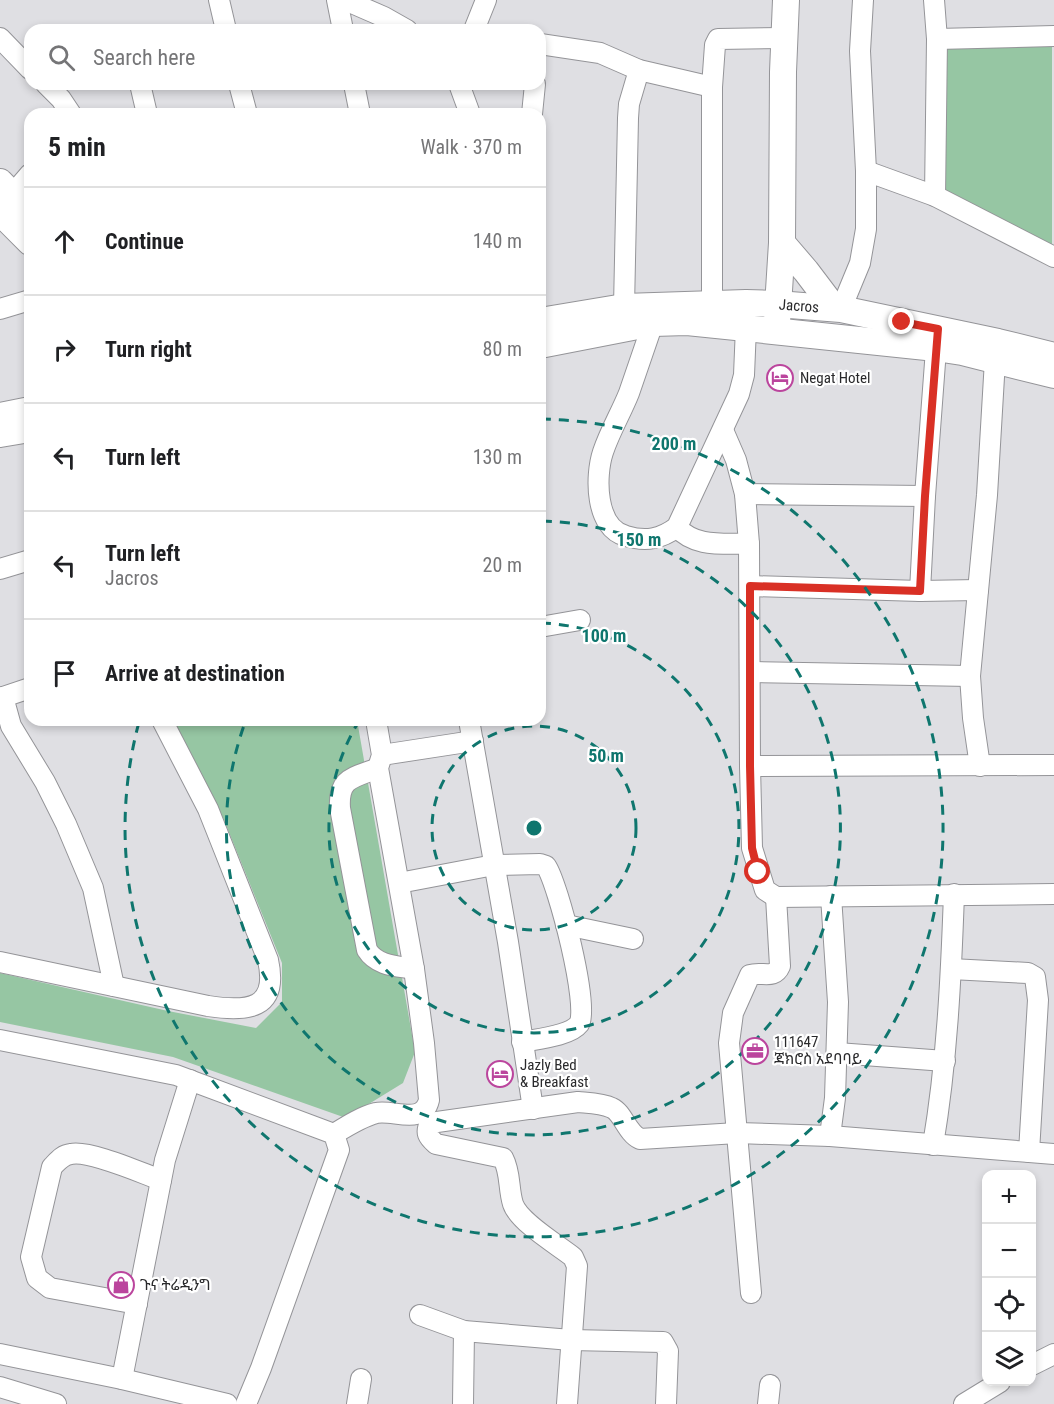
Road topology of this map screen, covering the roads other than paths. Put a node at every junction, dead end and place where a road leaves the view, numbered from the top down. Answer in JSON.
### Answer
{"nodes":[{"id":1,"x":219,"y":0,"type":"edge"},
{"id":2,"x":337,"y":0,"type":"edge"},
{"id":3,"x":345,"y":0,"type":"edge"},
{"id":4,"x":486,"y":0,"type":"edge"},
{"id":5,"x":786,"y":0,"type":"edge"},
{"id":6,"x":863,"y":0,"type":"edge"},
{"id":7,"x":934,"y":0,"type":"edge"},
{"id":8,"x":225,"y":24,"type":"edge"},
{"id":9,"x":342,"y":24,"type":"edge"},
{"id":10,"x":396,"y":24,"type":"edge"},
{"id":11,"x":476,"y":24,"type":"edge"},
{"id":12,"x":1054,"y":36,"type":"edge"},
{"id":13,"x":0,"y":38,"type":"edge"},
{"id":14,"x":784,"y":38,"type":"junction"},
{"id":15,"x":937,"y":39,"type":"junction"},
{"id":16,"x":546,"y":45,"type":"edge"},
{"id":17,"x":24,"y":63,"type":"edge"},
{"id":18,"x":639,"y":70,"type":"junction"},
{"id":19,"x":712,"y":87,"type":"junction"},
{"id":20,"x":52,"y":90,"type":"edge"},
{"id":21,"x":141,"y":90,"type":"edge"},
{"id":22,"x":241,"y":90,"type":"edge"},
{"id":23,"x":355,"y":90,"type":"edge"},
{"id":24,"x":461,"y":90,"type":"edge"},
{"id":25,"x":534,"y":90,"type":"edge"},
{"id":26,"x":67,"y":108,"type":"edge"},
{"id":27,"x":146,"y":108,"type":"edge"},
{"id":28,"x":245,"y":108,"type":"edge"},
{"id":29,"x":359,"y":108,"type":"edge"},
{"id":30,"x":468,"y":108,"type":"edge"},
{"id":31,"x":533,"y":108,"type":"edge"},
{"id":32,"x":866,"y":171,"type":"junction"},
{"id":33,"x":24,"y":179,"type":"edge"},
{"id":34,"x":935,"y":196,"type":"junction"},
{"id":35,"x":4,"y":197,"type":"edge"},
{"id":36,"x":24,"y":209,"type":"edge"},
{"id":37,"x":24,"y":232,"type":"edge"},
{"id":38,"x":782,"y":243,"type":"junction"},
{"id":39,"x":1054,"y":257,"type":"edge"},
{"id":40,"x":24,"y":302,"type":"edge"},
{"id":41,"x":712,"y":304,"type":"junction"},
{"id":42,"x":777,"y":304,"type":"junction"},
{"id":43,"x":624,"y":307,"type":"junction"},
{"id":44,"x":837,"y":308,"type":"junction"},
{"id":45,"x":0,"y":309,"type":"edge"},
{"id":46,"x":546,"y":320,"type":"edge"},
{"id":47,"x":653,"y":323,"type":"junction"},
{"id":48,"x":746,"y":327,"type":"junction"},
{"id":49,"x":777,"y":331,"type":"junction"},
{"id":50,"x":937,"y":339,"type":"junction"},
{"id":51,"x":546,"y":344,"type":"edge"},
{"id":52,"x":1054,"y":356,"type":"edge"},
{"id":53,"x":995,"y":360,"type":"junction"},
{"id":54,"x":1054,"y":375,"type":"edge"},
{"id":55,"x":24,"y":411,"type":"edge"},
{"id":56,"x":0,"y":417,"type":"edge"},
{"id":57,"x":24,"y":430,"type":"edge"},
{"id":58,"x":723,"y":430,"type":"junction"},
{"id":59,"x":0,"y":434,"type":"edge"},
{"id":60,"x":745,"y":495,"type":"junction"},
{"id":61,"x":925,"y":496,"type":"junction"},
{"id":62,"x":677,"y":527,"type":"junction"},
{"id":63,"x":749,"y":544,"type":"junction"},
{"id":64,"x":24,"y":562,"type":"edge"},
{"id":65,"x":0,"y":569,"type":"edge"},
{"id":66,"x":750,"y":586,"type":"junction"},
{"id":67,"x":978,"y":590,"type":"junction"},
{"id":68,"x":920,"y":591,"type":"junction"},
{"id":69,"x":580,"y":621,"type":"dead end"},
{"id":70,"x":546,"y":626,"type":"edge"},
{"id":71,"x":750,"y":672,"type":"junction"},
{"id":72,"x":970,"y":676,"type":"junction"},
{"id":73,"x":24,"y":690,"type":"edge"},
{"id":74,"x":2,"y":698,"type":"edge"},
{"id":75,"x":165,"y":726,"type":"edge"},
{"id":76,"x":377,"y":726,"type":"edge"},
{"id":77,"x":471,"y":726,"type":"edge"},
{"id":78,"x":5,"y":728,"type":"edge"},
{"id":79,"x":473,"y":741,"type":"junction"},
{"id":80,"x":380,"y":761,"type":"junction"},
{"id":81,"x":1054,"y":765,"type":"edge"},
{"id":82,"x":750,"y":766,"type":"junction"},
{"id":83,"x":980,"y":766,"type":"junction"},
{"id":84,"x":494,"y":865,"type":"junction"},
{"id":85,"x":399,"y":883,"type":"junction"},
{"id":86,"x":954,"y":894,"type":"junction"},
{"id":87,"x":1054,"y":894,"type":"edge"},
{"id":88,"x":831,"y":896,"type":"junction"},
{"id":89,"x":776,"y":897,"type":"junction"},
{"id":90,"x":566,"y":925,"type":"junction"},
{"id":91,"x":633,"y":939,"type":"dead end"},
{"id":92,"x":0,"y":962,"type":"edge"},
{"id":93,"x":414,"y":969,"type":"junction"},
{"id":94,"x":951,"y":969,"type":"junction"},
{"id":95,"x":114,"y":986,"type":"junction"},
{"id":96,"x":0,"y":1040,"type":"edge"},
{"id":97,"x":522,"y":1042,"type":"junction"},
{"id":98,"x":837,"y":1053,"type":"junction"},
{"id":99,"x":945,"y":1060,"type":"junction"},
{"id":100,"x":190,"y":1080,"type":"junction"},
{"id":101,"x":533,"y":1109,"type":"junction"},
{"id":102,"x":426,"y":1118,"type":"junction"},
{"id":103,"x":737,"y":1133,"type":"junction"},
{"id":104,"x":334,"y":1134,"type":"junction"},
{"id":105,"x":830,"y":1136,"type":"junction"},
{"id":106,"x":933,"y":1145,"type":"junction"},
{"id":107,"x":1029,"y":1152,"type":"junction"},
{"id":108,"x":1054,"y":1154,"type":"edge"},
{"id":109,"x":161,"y":1180,"type":"junction"},
{"id":110,"x":751,"y":1293,"type":"dead end"},
{"id":111,"x":137,"y":1304,"type":"junction"},
{"id":112,"x":420,"y":1316,"type":"dead end"},
{"id":113,"x":464,"y":1331,"type":"junction"},
{"id":114,"x":571,"y":1340,"type":"junction"},
{"id":115,"x":0,"y":1354,"type":"edge"},
{"id":116,"x":1054,"y":1354,"type":"edge"},
{"id":117,"x":1036,"y":1363,"type":"edge"},
{"id":118,"x":122,"y":1379,"type":"junction"},
{"id":119,"x":361,"y":1380,"type":"dead end"},
{"id":120,"x":993,"y":1386,"type":"edge"},
{"id":121,"x":0,"y":1387,"type":"edge"},
{"id":122,"x":56,"y":1404,"type":"edge"},
{"id":123,"x":227,"y":1404,"type":"edge"},
{"id":124,"x":246,"y":1404,"type":"edge"},
{"id":125,"x":357,"y":1404,"type":"edge"},
{"id":126,"x":463,"y":1404,"type":"edge"},
{"id":127,"x":567,"y":1404,"type":"edge"},
{"id":128,"x":666,"y":1404,"type":"edge"},
{"id":129,"x":964,"y":1404,"type":"edge"}],
"edges":[{"from":1,"to":8,"type":"street"},
{"from":2,"to":9,"type":"street"},
{"from":3,"to":10,"type":"street"},
{"from":4,"to":11,"type":"street"},
{"from":5,"to":14,"type":"main road"},
{"from":6,"to":32,"type":"street"},
{"from":7,"to":15,"type":"street"},
{"from":12,"to":15,"type":"street"},
{"from":13,"to":17,"type":"street"},
{"from":14,"to":19,"type":"street"},
{"from":14,"to":38,"type":"main road"},
{"from":15,"to":34,"type":"street"},
{"from":16,"to":18,"type":"street"},
{"from":18,"to":19,"type":"street"},
{"from":18,"to":43,"type":"street"},
{"from":19,"to":41,"type":"street"},
{"from":20,"to":26,"type":"street"},
{"from":21,"to":27,"type":"street"},
{"from":22,"to":28,"type":"street"},
{"from":23,"to":29,"type":"street"},
{"from":24,"to":30,"type":"street"},
{"from":25,"to":31,"type":"street"},
{"from":32,"to":34,"type":"street"},
{"from":32,"to":44,"type":"street"},
{"from":33,"to":35,"type":"street"},
{"from":34,"to":39,"type":"street"},
{"from":35,"to":36,"type":"main road"},
{"from":35,"to":37,"type":"main road"},
{"from":38,"to":42,"type":"main road"},
{"from":38,"to":44,"type":"main road"},
{"from":40,"to":45,"type":"street"},
{"from":41,"to":42,"type":"main road","name":"Jacros"},
{"from":41,"to":43,"type":"main road","name":"Jacros"},
{"from":42,"to":44,"type":"main road","name":"Jacros"},
{"from":42,"to":49,"type":"main road"},
{"from":43,"to":46,"type":"main road","name":"Jacros"},
{"from":44,"to":50,"type":"main road","name":"Jacros"},
{"from":47,"to":48,"type":"main road","name":"Jacros"},
{"from":47,"to":51,"type":"main road","name":"Jacros"},
{"from":47,"to":62,"type":"street"},
{"from":48,"to":49,"type":"main road","name":"Jacros"},
{"from":48,"to":58,"type":"street"},
{"from":49,"to":50,"type":"main road","name":"Jacros"},
{"from":50,"to":52,"type":"main road","name":"Jacros"},
{"from":50,"to":53,"type":"main road","name":"Jacros"},
{"from":50,"to":61,"type":"street"},
{"from":53,"to":54,"type":"main road","name":"Jacros"},
{"from":53,"to":67,"type":"street"},
{"from":55,"to":56,"type":"main road"},
{"from":57,"to":59,"type":"main road"},
{"from":58,"to":60,"type":"street"},
{"from":58,"to":62,"type":"street"},
{"from":60,"to":61,"type":"street"},
{"from":60,"to":63,"type":"street"},
{"from":61,"to":68,"type":"street"},
{"from":62,"to":63,"type":"street"},
{"from":63,"to":66,"type":"street"},
{"from":64,"to":65,"type":"street"},
{"from":66,"to":68,"type":"street"},
{"from":66,"to":71,"type":"street"},
{"from":67,"to":68,"type":"street"},
{"from":67,"to":72,"type":"street"},
{"from":69,"to":70,"type":"street"},
{"from":71,"to":72,"type":"street"},
{"from":71,"to":82,"type":"street"},
{"from":72,"to":83,"type":"street"},
{"from":73,"to":74,"type":"street"},
{"from":74,"to":78,"type":"street"},
{"from":75,"to":95,"type":"street"},
{"from":76,"to":80,"type":"street"},
{"from":77,"to":79,"type":"street"},
{"from":78,"to":95,"type":"street"},
{"from":79,"to":80,"type":"street"},
{"from":79,"to":84,"type":"street"},
{"from":80,"to":85,"type":"street"},
{"from":80,"to":93,"type":"street"},
{"from":81,"to":83,"type":"street"},
{"from":82,"to":83,"type":"street"},
{"from":82,"to":89,"type":"street"},
{"from":84,"to":85,"type":"street"},
{"from":84,"to":90,"type":"street"},
{"from":84,"to":97,"type":"street"},
{"from":85,"to":93,"type":"street"},
{"from":86,"to":87,"type":"street"},
{"from":86,"to":88,"type":"street"},
{"from":86,"to":94,"type":"street"},
{"from":88,"to":89,"type":"street"},
{"from":88,"to":98,"type":"street"},
{"from":89,"to":103,"type":"street"},
{"from":90,"to":91,"type":"street"},
{"from":90,"to":97,"type":"street"},
{"from":92,"to":95,"type":"street"},
{"from":93,"to":102,"type":"street"},
{"from":94,"to":99,"type":"street"},
{"from":94,"to":107,"type":"street"},
{"from":96,"to":100,"type":"street"},
{"from":97,"to":101,"type":"street"},
{"from":98,"to":99,"type":"street"},
{"from":98,"to":105,"type":"street"},
{"from":99,"to":106,"type":"street"},
{"from":100,"to":104,"type":"street"},
{"from":100,"to":109,"type":"street"},
{"from":101,"to":102,"type":"street"},
{"from":101,"to":103,"type":"street"},
{"from":102,"to":104,"type":"street"},
{"from":102,"to":114,"type":"street"},
{"from":103,"to":105,"type":"street"},
{"from":103,"to":110,"type":"street"},
{"from":104,"to":124,"type":"street"},
{"from":105,"to":106,"type":"street"},
{"from":106,"to":107,"type":"street"},
{"from":107,"to":108,"type":"street"},
{"from":109,"to":111,"type":"street"},
{"from":109,"to":111,"type":"street"},
{"from":111,"to":118,"type":"street"},
{"from":112,"to":113,"type":"street"},
{"from":113,"to":114,"type":"street"},
{"from":113,"to":126,"type":"street"},
{"from":114,"to":127,"type":"street"},
{"from":114,"to":128,"type":"street"},
{"from":115,"to":118,"type":"street"},
{"from":116,"to":117,"type":"street"},
{"from":118,"to":123,"type":"street"},
{"from":119,"to":125,"type":"street"},
{"from":120,"to":129,"type":"street"},
{"from":121,"to":122,"type":"street"}]}
